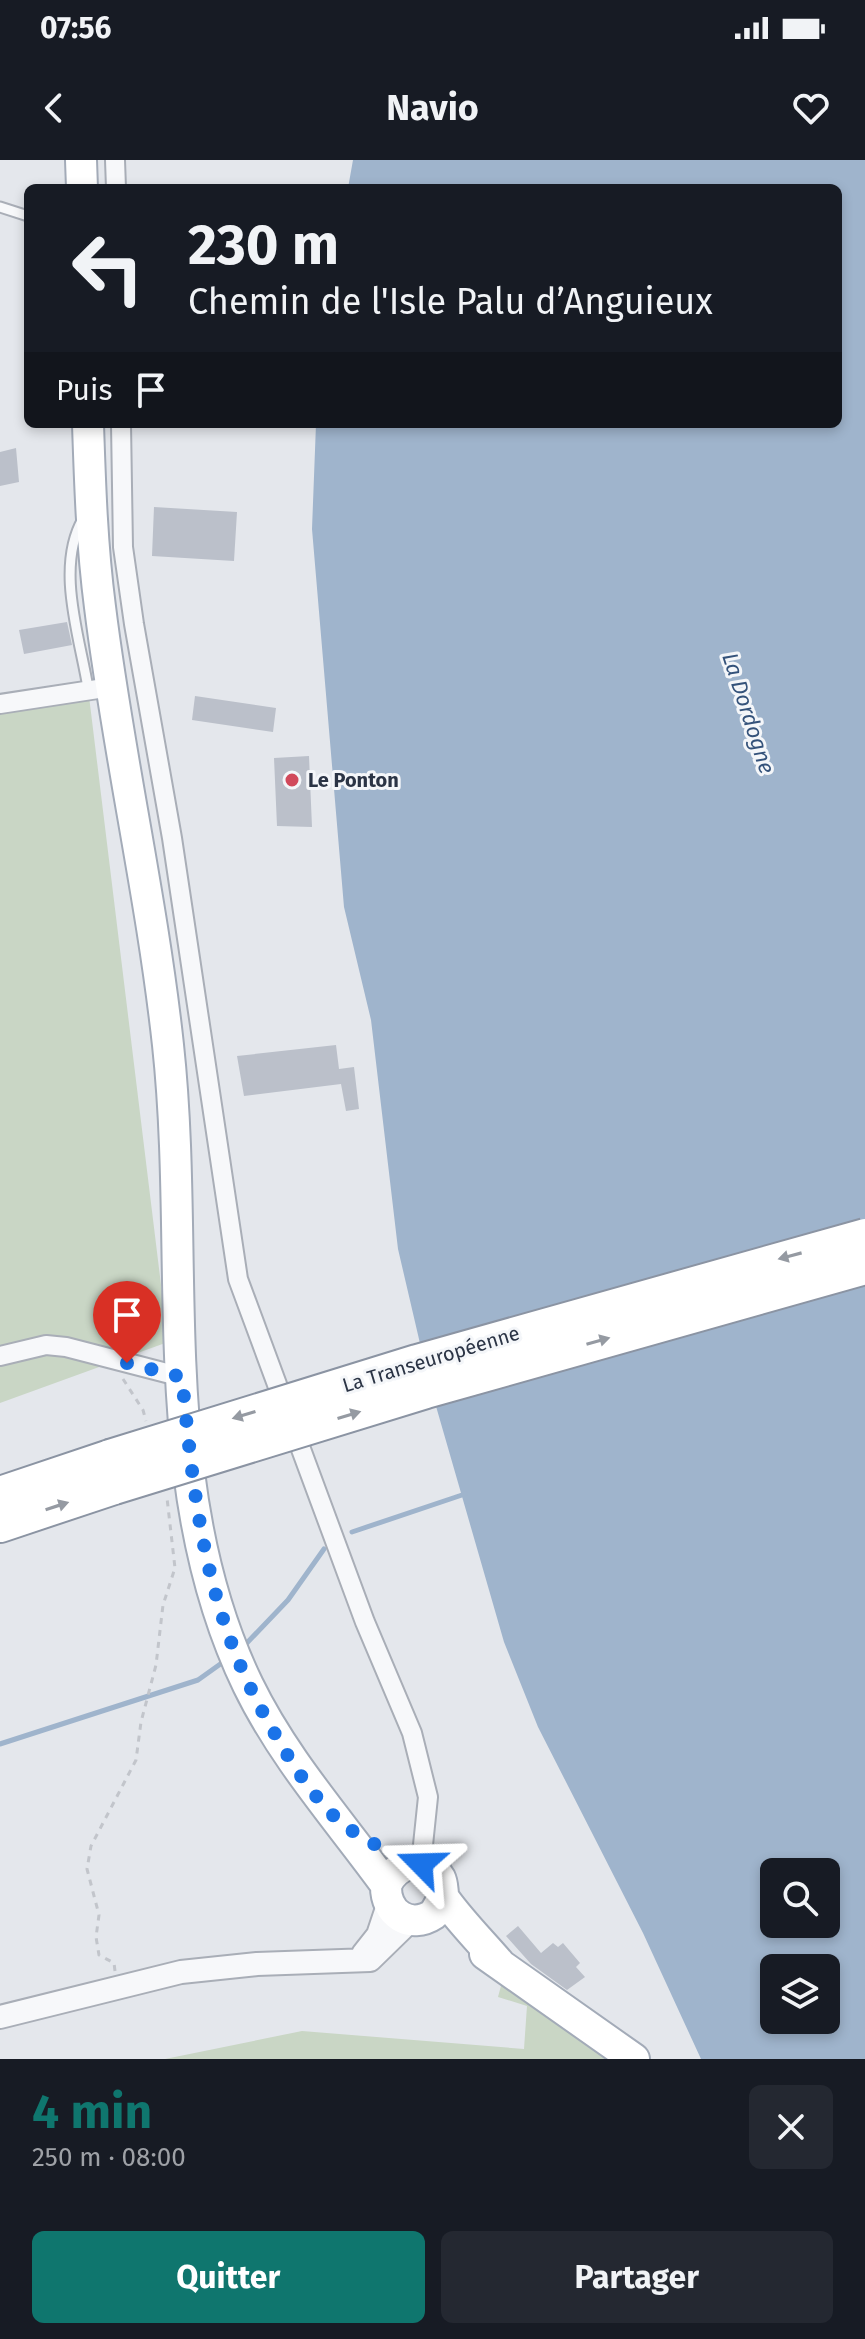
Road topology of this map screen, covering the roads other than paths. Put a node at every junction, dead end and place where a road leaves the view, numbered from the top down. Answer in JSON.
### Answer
{"nodes":[{"id":1,"x":81,"y":160,"type":"edge"},
{"id":2,"x":115,"y":160,"type":"edge"},
{"id":3,"x":82,"y":184,"type":"edge"},
{"id":4,"x":116,"y":184,"type":"edge"},
{"id":5,"x":0,"y":207,"type":"edge"},
{"id":6,"x":24,"y":215,"type":"edge"},
{"id":7,"x":88,"y":428,"type":"edge"},
{"id":8,"x":121,"y":428,"type":"edge"},
{"id":9,"x":100,"y":688,"type":"junction"},
{"id":10,"x":0,"y":704,"type":"edge"},
{"id":11,"x":865,"y":1236,"type":"edge"},
{"id":12,"x":865,"y":1267,"type":"edge"},
{"id":13,"x":0,"y":1356,"type":"edge"},
{"id":14,"x":182,"y":1377,"type":"junction"},
{"id":15,"x":112,"y":1472,"type":"junction"},
{"id":16,"x":0,"y":1494,"type":"edge"},
{"id":17,"x":0,"y":1525,"type":"edge"},
{"id":18,"x":338,"y":1820,"type":"junction"},
{"id":19,"x":415,"y":1864,"type":"junction"},
{"id":20,"x":411,"y":1906,"type":"junction"},
{"id":21,"x":0,"y":2017,"type":"edge"},
{"id":22,"x":634,"y":2059,"type":"edge"}],
"edges":[{"from":1,"to":3,"type":"main road"},
{"from":2,"to":4,"type":"street"},
{"from":5,"to":6,"type":"lane"},
{"from":7,"to":9,"type":"main road"},
{"from":8,"to":19,"type":"street"},
{"from":9,"to":10,"type":"street"},
{"from":9,"to":14,"type":"main road"},
{"from":11,"to":15,"type":"highway","name":"La Transeuropéenne","one_way":true,"bridge":true},
{"from":15,"to":12,"type":"highway","name":"La Transeuropéenne","one_way":true,"bridge":true},
{"from":13,"to":14,"type":"street"},
{"from":14,"to":18,"type":"main road"},
{"from":15,"to":16,"type":"highway","name":"La Transeuropéenne"},
{"from":17,"to":15,"type":"highway","name":"La Transeuropéenne","one_way":true},
{"from":18,"to":19,"type":"main road"},
{"from":18,"to":20,"type":"main road"},
{"from":19,"to":20,"type":"main road"},
{"from":19,"to":20,"type":"main road"},
{"from":20,"to":21,"type":"street"},
{"from":20,"to":22,"type":"main road"}]}
